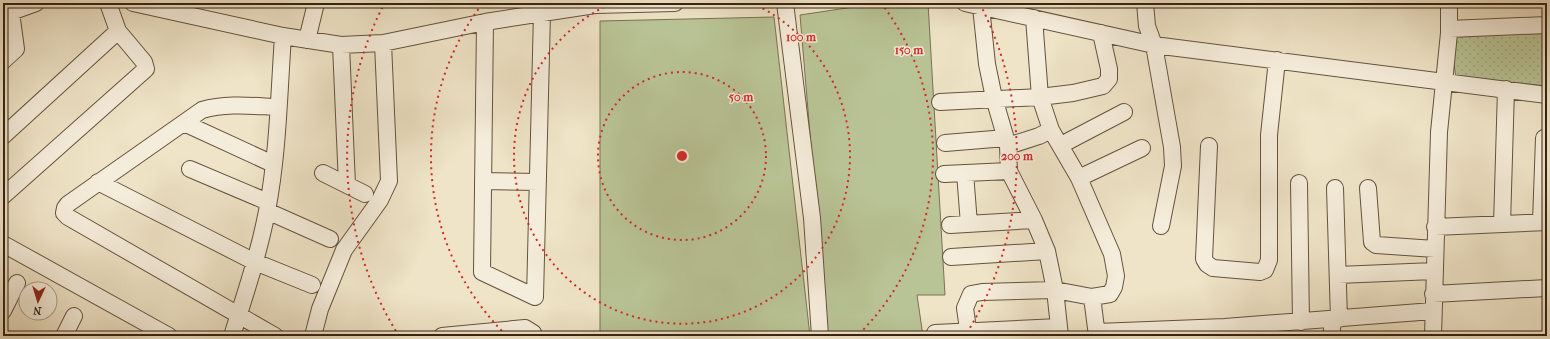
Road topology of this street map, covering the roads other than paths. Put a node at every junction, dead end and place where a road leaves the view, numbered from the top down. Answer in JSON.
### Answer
{"nodes":[{"id":1,"x":36,"y":3,"type":"edge"},
{"id":2,"x":108,"y":3,"type":"edge"},
{"id":3,"x":133,"y":3,"type":"edge"},
{"id":4,"x":316,"y":3,"type":"edge"},
{"id":5,"x":675,"y":3,"type":"edge"},
{"id":6,"x":784,"y":3,"type":"edge"},
{"id":7,"x":965,"y":3,"type":"edge"},
{"id":8,"x":1145,"y":3,"type":"edge"},
{"id":9,"x":1449,"y":3,"type":"edge"},
{"id":10,"x":596,"y":4,"type":"edge"},
{"id":11,"x":981,"y":7,"type":"junction"},
{"id":12,"x":7,"y":12,"type":"edge"},
{"id":13,"x":542,"y":13,"type":"junction"},
{"id":14,"x":1034,"y":18,"type":"junction"},
{"id":15,"x":485,"y":22,"type":"junction"},
{"id":16,"x":1547,"y":25,"type":"edge"},
{"id":17,"x":1449,"y":29,"type":"junction"},
{"id":18,"x":118,"y":31,"type":"junction"},
{"id":19,"x":1101,"y":33,"type":"junction"},
{"id":20,"x":283,"y":36,"type":"junction"},
{"id":21,"x":307,"y":40,"type":"junction"},
{"id":22,"x":383,"y":43,"type":"junction"},
{"id":23,"x":342,"y":45,"type":"junction"},
{"id":24,"x":1154,"y":45,"type":"junction"},
{"id":25,"x":1277,"y":60,"type":"junction"},
{"id":26,"x":3,"y":61,"type":"edge"},
{"id":27,"x":1443,"y":82,"type":"junction"},
{"id":28,"x":1506,"y":89,"type":"junction"},
{"id":29,"x":1547,"y":95,"type":"edge"},
{"id":30,"x":1040,"y":97,"type":"junction"},
{"id":31,"x":994,"y":98,"type":"junction"},
{"id":32,"x":940,"y":102,"type":"dead end"},
{"id":33,"x":278,"y":107,"type":"junction"},
{"id":34,"x":1124,"y":112,"type":"dead end"},
{"id":35,"x":184,"y":123,"type":"junction"},
{"id":36,"x":1051,"y":130,"type":"junction"},
{"id":37,"x":3,"y":136,"type":"edge"},
{"id":38,"x":1544,"y":138,"type":"dead end"},
{"id":39,"x":1007,"y":142,"type":"junction"},
{"id":40,"x":945,"y":143,"type":"dead end"},
{"id":41,"x":1061,"y":145,"type":"junction"},
{"id":42,"x":1209,"y":146,"type":"dead end"},
{"id":43,"x":1142,"y":148,"type":"dead end"},
{"id":44,"x":273,"y":164,"type":"junction"},
{"id":45,"x":190,"y":169,"type":"dead end"},
{"id":46,"x":1009,"y":171,"type":"junction"},
{"id":47,"x":323,"y":173,"type":"dead end"},
{"id":48,"x":965,"y":173,"type":"junction"},
{"id":49,"x":944,"y":174,"type":"dead end"},
{"id":50,"x":1079,"y":178,"type":"junction"},
{"id":51,"x":483,"y":181,"type":"junction"},
{"id":52,"x":98,"y":182,"type":"junction"},
{"id":53,"x":538,"y":182,"type":"junction"},
{"id":54,"x":1299,"y":183,"type":"dead end"},
{"id":55,"x":347,"y":185,"type":"junction"},
{"id":56,"x":1335,"y":188,"type":"dead end"},
{"id":57,"x":1368,"y":188,"type":"dead end"},
{"id":58,"x":365,"y":194,"type":"dead end"},
{"id":59,"x":3,"y":196,"type":"edge"},
{"id":60,"x":268,"y":206,"type":"junction"},
{"id":61,"x":1034,"y":220,"type":"junction"},
{"id":62,"x":1544,"y":222,"type":"edge"},
{"id":63,"x":969,"y":224,"type":"junction"},
{"id":64,"x":1502,"y":224,"type":"junction"},
{"id":65,"x":950,"y":225,"type":"dead end"},
{"id":66,"x":1162,"y":226,"type":"dead end"},
{"id":67,"x":1435,"y":227,"type":"junction"},
{"id":68,"x":330,"y":239,"type":"dead end"},
{"id":69,"x":5,"y":245,"type":"dead end"},
{"id":70,"x":1434,"y":249,"type":"junction"},
{"id":71,"x":1047,"y":251,"type":"junction"},
{"id":72,"x":951,"y":257,"type":"dead end"},
{"id":73,"x":255,"y":262,"type":"junction"},
{"id":74,"x":1434,"y":272,"type":"junction"},
{"id":75,"x":1338,"y":275,"type":"junction"},
{"id":76,"x":17,"y":284,"type":"dead end"},
{"id":77,"x":312,"y":285,"type":"dead end"},
{"id":78,"x":1547,"y":288,"type":"edge"},
{"id":79,"x":1055,"y":290,"type":"junction"},
{"id":80,"x":1433,"y":294,"type":"junction"},
{"id":81,"x":1092,"y":297,"type":"junction"},
{"id":82,"x":3,"y":311,"type":"edge"},
{"id":83,"x":1433,"y":311,"type":"junction"},
{"id":84,"x":74,"y":316,"type":"dead end"},
{"id":85,"x":238,"y":316,"type":"junction"},
{"id":86,"x":1335,"y":319,"type":"junction"},
{"id":87,"x":1301,"y":322,"type":"junction"},
{"id":88,"x":1269,"y":330,"type":"edge"},
{"id":89,"x":1059,"y":331,"type":"edge"},
{"id":90,"x":1225,"y":332,"type":"edge"},
{"id":91,"x":935,"y":333,"type":"dead end"},
{"id":92,"x":483,"y":334,"type":"edge"},
{"id":93,"x":968,"y":334,"type":"edge"},
{"id":94,"x":1097,"y":334,"type":"edge"},
{"id":95,"x":1132,"y":334,"type":"edge"},
{"id":96,"x":64,"y":336,"type":"edge"},
{"id":97,"x":169,"y":336,"type":"edge"},
{"id":98,"x":232,"y":336,"type":"edge"},
{"id":99,"x":275,"y":336,"type":"edge"},
{"id":100,"x":313,"y":336,"type":"edge"},
{"id":101,"x":442,"y":336,"type":"edge"},
{"id":102,"x":533,"y":336,"type":"edge"},
{"id":103,"x":820,"y":336,"type":"edge"},
{"id":104,"x":1332,"y":336,"type":"edge"},
{"id":105,"x":1433,"y":336,"type":"edge"}],
"edges":[{"from":1,"to":12,"type":"street"},
{"from":2,"to":18,"type":"street"},
{"from":3,"to":20,"type":"street"},
{"from":4,"to":21,"type":"street"},
{"from":5,"to":10,"type":"street"},
{"from":6,"to":103,"type":"street"},
{"from":7,"to":11,"type":"street"},
{"from":8,"to":24,"type":"street"},
{"from":9,"to":17,"type":"street"},
{"from":10,"to":13,"type":"street"},
{"from":11,"to":14,"type":"street"},
{"from":11,"to":31,"type":"street"},
{"from":12,"to":26,"type":"street"},
{"from":13,"to":15,"type":"street"},
{"from":13,"to":53,"type":"street"},
{"from":14,"to":19,"type":"street"},
{"from":14,"to":30,"type":"street"},
{"from":15,"to":22,"type":"street"},
{"from":15,"to":51,"type":"street"},
{"from":16,"to":17,"type":"street"},
{"from":17,"to":27,"type":"street"},
{"from":18,"to":37,"type":"street"},
{"from":18,"to":59,"type":"street"},
{"from":19,"to":24,"type":"street"},
{"from":19,"to":30,"type":"street"},
{"from":20,"to":21,"type":"street"},
{"from":20,"to":33,"type":"street"},
{"from":21,"to":23,"type":"street"},
{"from":22,"to":23,"type":"street"},
{"from":22,"to":100,"type":"street"},
{"from":23,"to":55,"type":"street"},
{"from":24,"to":25,"type":"street"},
{"from":24,"to":66,"type":"street"},
{"from":25,"to":27,"type":"street"},
{"from":25,"to":42,"type":"street"},
{"from":27,"to":28,"type":"street"},
{"from":27,"to":67,"type":"street"},
{"from":28,"to":29,"type":"street"},
{"from":28,"to":64,"type":"street"},
{"from":30,"to":31,"type":"street"},
{"from":30,"to":36,"type":"street"},
{"from":31,"to":32,"type":"street"},
{"from":31,"to":39,"type":"street"},
{"from":33,"to":35,"type":"street"},
{"from":33,"to":44,"type":"street"},
{"from":34,"to":41,"type":"street"},
{"from":35,"to":44,"type":"street"},
{"from":35,"to":52,"type":"street"},
{"from":36,"to":39,"type":"street"},
{"from":36,"to":41,"type":"street"},
{"from":38,"to":62,"type":"street"},
{"from":39,"to":40,"type":"street"},
{"from":39,"to":46,"type":"street"},
{"from":41,"to":50,"type":"street"},
{"from":43,"to":50,"type":"street"},
{"from":44,"to":60,"type":"street"},
{"from":45,"to":60,"type":"street"},
{"from":46,"to":48,"type":"street"},
{"from":46,"to":61,"type":"street"},
{"from":47,"to":55,"type":"street"},
{"from":48,"to":49,"type":"street"},
{"from":48,"to":63,"type":"street"},
{"from":50,"to":81,"type":"street"},
{"from":51,"to":53,"type":"street"},
{"from":51,"to":53,"type":"street"},
{"from":52,"to":73,"type":"street"},
{"from":52,"to":85,"type":"street"},
{"from":54,"to":87,"type":"street"},
{"from":55,"to":58,"type":"street"},
{"from":56,"to":75,"type":"street"},
{"from":57,"to":70,"type":"street"},
{"from":60,"to":68,"type":"street"},
{"from":60,"to":73,"type":"street"},
{"from":61,"to":63,"type":"street"},
{"from":61,"to":71,"type":"street"},
{"from":62,"to":64,"type":"street"},
{"from":63,"to":65,"type":"street"},
{"from":64,"to":67,"type":"street"},
{"from":67,"to":70,"type":"street"},
{"from":69,"to":97,"type":"street"},
{"from":70,"to":74,"type":"street"},
{"from":71,"to":72,"type":"street"},
{"from":71,"to":79,"type":"street"},
{"from":73,"to":77,"type":"street"},
{"from":73,"to":85,"type":"street"},
{"from":74,"to":75,"type":"street"},
{"from":74,"to":80,"type":"street"},
{"from":75,"to":86,"type":"street"},
{"from":76,"to":82,"type":"street"},
{"from":78,"to":80,"type":"street"},
{"from":79,"to":81,"type":"street"},
{"from":79,"to":89,"type":"street"},
{"from":79,"to":93,"type":"street"},
{"from":80,"to":83,"type":"street"},
{"from":81,"to":94,"type":"street"},
{"from":83,"to":86,"type":"street"},
{"from":83,"to":105,"type":"street"},
{"from":84,"to":96,"type":"street"},
{"from":85,"to":98,"type":"street"},
{"from":85,"to":99,"type":"street"},
{"from":86,"to":87,"type":"street"},
{"from":86,"to":104,"type":"street"},
{"from":87,"to":88,"type":"street"},
{"from":88,"to":90,"type":"street"},
{"from":89,"to":93,"type":"street"},
{"from":90,"to":95,"type":"street"},
{"from":91,"to":93,"type":"street"},
{"from":92,"to":101,"type":"street"},
{"from":92,"to":102,"type":"street"},
{"from":94,"to":95,"type":"street"}]}
